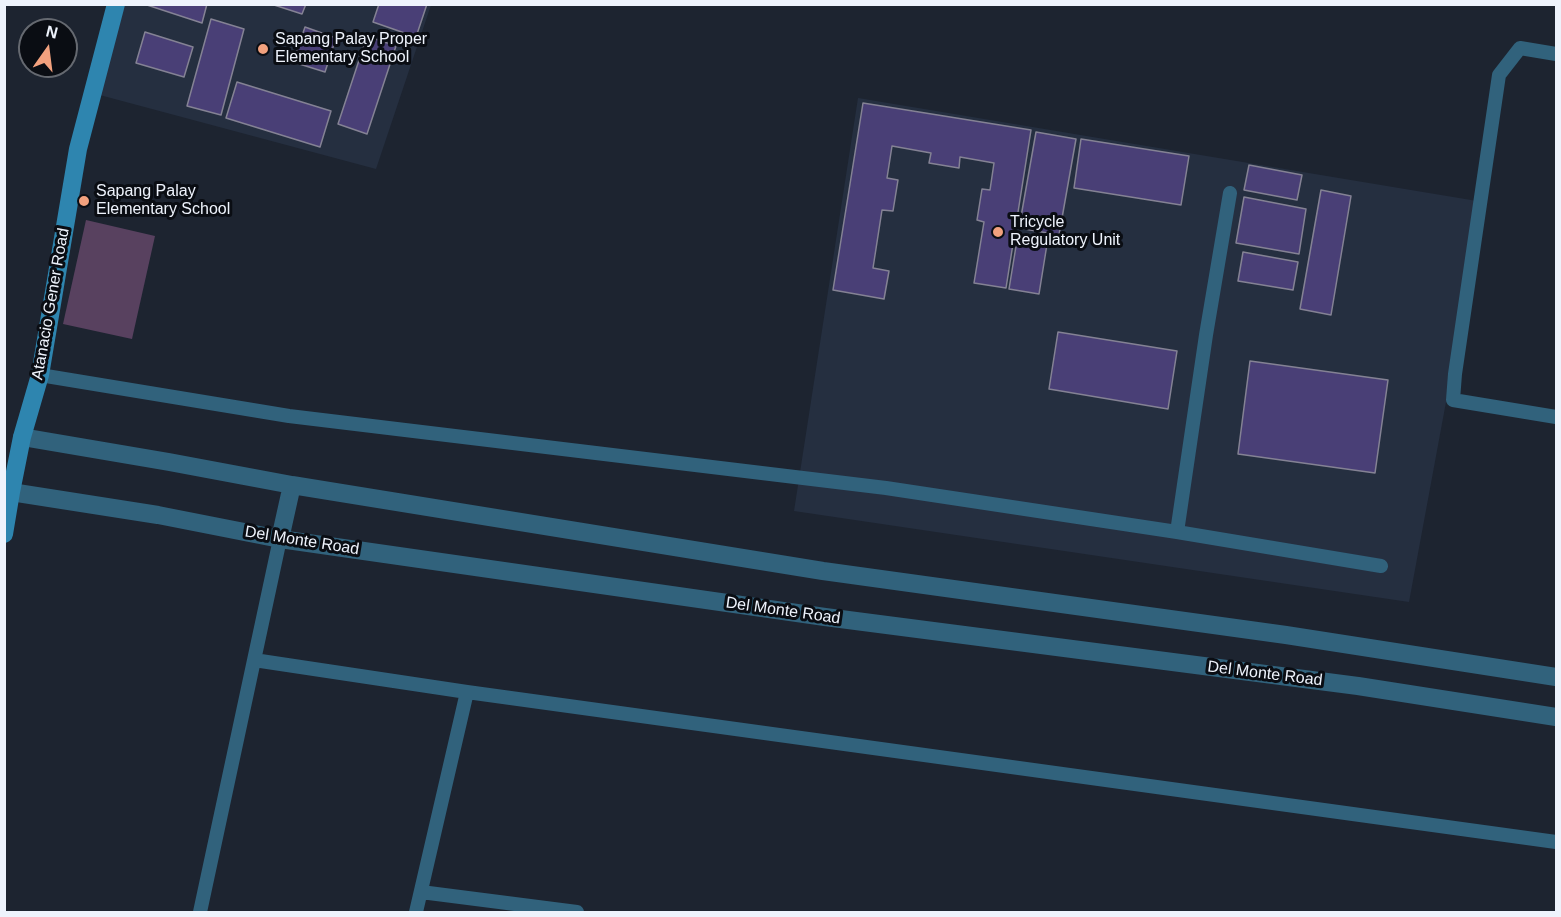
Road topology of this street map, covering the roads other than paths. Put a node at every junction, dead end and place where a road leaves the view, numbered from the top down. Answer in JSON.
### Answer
{"nodes":[{"id":1,"x":116,"y":4,"type":"edge"},
{"id":2,"x":1557,"y":54,"type":"edge"},
{"id":3,"x":1230,"y":193,"type":"dead end"},
{"id":4,"x":40,"y":375,"type":"junction"},
{"id":5,"x":1557,"y":417,"type":"edge"},
{"id":6,"x":22,"y":437,"type":"junction"},
{"id":7,"x":292,"y":485,"type":"junction"},
{"id":8,"x":11,"y":492,"type":"junction"},
{"id":9,"x":1177,"y":532,"type":"junction"},
{"id":10,"x":4,"y":534,"type":"edge"},
{"id":11,"x":280,"y":539,"type":"junction"},
{"id":12,"x":1381,"y":566,"type":"dead end"},
{"id":13,"x":254,"y":660,"type":"junction"},
{"id":14,"x":1557,"y":677,"type":"edge"},
{"id":15,"x":467,"y":692,"type":"junction"},
{"id":16,"x":1557,"y":717,"type":"edge"},
{"id":17,"x":1557,"y":842,"type":"edge"},
{"id":18,"x":421,"y":892,"type":"junction"},
{"id":19,"x":200,"y":912,"type":"edge"},
{"id":20,"x":416,"y":912,"type":"edge"},
{"id":21,"x":577,"y":912,"type":"edge"}],
"edges":[{"from":1,"to":4,"type":"main road","name":"Atanacio Gener Road"},
{"from":2,"to":5,"type":"lane"},
{"from":3,"to":9,"type":"lane"},
{"from":4,"to":6,"type":"main road","name":"Atanacio Gener Road"},
{"from":4,"to":9,"type":"lane"},
{"from":6,"to":7,"type":"street"},
{"from":6,"to":8,"type":"main road","name":"Atanacio Gener Road"},
{"from":7,"to":11,"type":"street"},
{"from":7,"to":14,"type":"street"},
{"from":8,"to":10,"type":"main road","name":"Atanacio Gener Road"},
{"from":8,"to":11,"type":"street","name":"Del Monte Road"},
{"from":9,"to":12,"type":"lane"},
{"from":11,"to":13,"type":"lane"},
{"from":11,"to":16,"type":"street","name":"Del Monte Road"},
{"from":13,"to":15,"type":"lane"},
{"from":13,"to":19,"type":"lane"},
{"from":15,"to":17,"type":"lane"},
{"from":15,"to":18,"type":"lane"},
{"from":18,"to":20,"type":"lane"},
{"from":18,"to":21,"type":"lane"}]}
